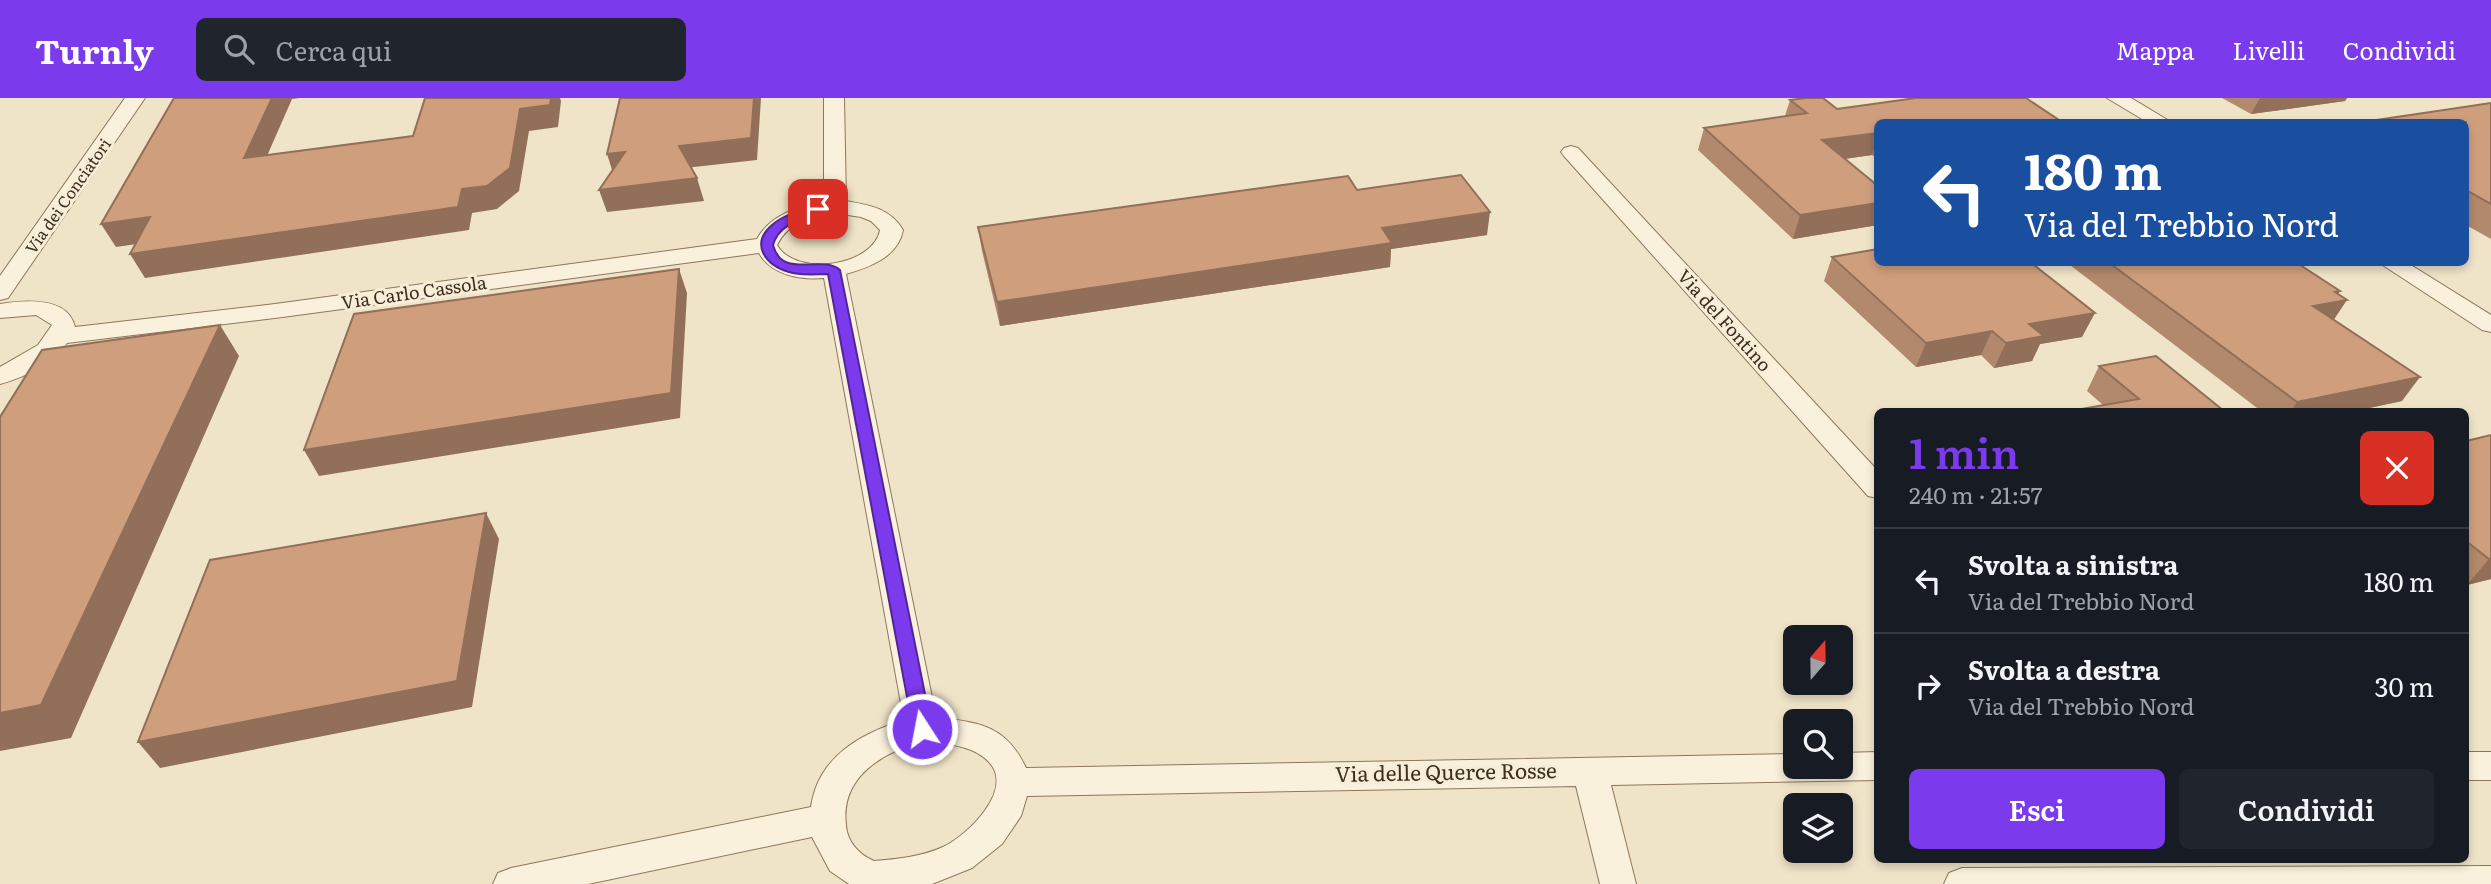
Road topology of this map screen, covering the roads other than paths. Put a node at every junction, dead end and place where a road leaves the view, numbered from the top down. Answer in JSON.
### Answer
{"nodes":[{"id":1,"x":135,"y":98,"type":"edge"},
{"id":2,"x":834,"y":98,"type":"edge"},
{"id":3,"x":2122,"y":99,"type":"edge"},
{"id":4,"x":2156,"y":119,"type":"edge"},
{"id":5,"x":1571,"y":152,"type":"dead end"},
{"id":6,"x":835,"y":207,"type":"junction"},
{"id":7,"x":766,"y":245,"type":"junction"},
{"id":8,"x":2395,"y":266,"type":"edge"},
{"id":9,"x":834,"y":270,"type":"junction"},
{"id":10,"x":0,"y":293,"type":"edge"},
{"id":11,"x":0,"y":311,"type":"edge"},
{"id":12,"x":2491,"y":325,"type":"edge"},
{"id":13,"x":61,"y":336,"type":"junction"},
{"id":14,"x":0,"y":376,"type":"edge"},
{"id":15,"x":1874,"y":485,"type":"edge"},
{"id":16,"x":922,"y":729,"type":"junction"},
{"id":17,"x":1874,"y":766,"type":"edge"},
{"id":18,"x":2469,"y":766,"type":"edge"},
{"id":19,"x":2491,"y":766,"type":"edge"},
{"id":20,"x":1590,"y":771,"type":"junction"},
{"id":21,"x":1014,"y":782,"type":"junction"},
{"id":22,"x":826,"y":819,"type":"junction"},
{"id":23,"x":2491,"y":882,"type":"edge"},
{"id":24,"x":923,"y":883,"type":"edge"},
{"id":25,"x":511,"y":884,"type":"edge"},
{"id":26,"x":1618,"y":884,"type":"edge"},
{"id":27,"x":1962,"y":884,"type":"edge"}],
"edges":[{"from":1,"to":10,"type":"street","name":"Via dei Conciatori"},
{"from":2,"to":6,"type":"street"},
{"from":3,"to":4,"type":"street"},
{"from":5,"to":15,"type":"street","name":"Via del Fontino"},
{"from":6,"to":7,"type":"street"},
{"from":6,"to":9,"type":"street"},
{"from":7,"to":9,"type":"street"},
{"from":7,"to":13,"type":"street","name":"Via Carlo Cassola"},
{"from":8,"to":12,"type":"street"},
{"from":9,"to":16,"type":"street"},
{"from":11,"to":13,"type":"street"},
{"from":13,"to":14,"type":"street"},
{"from":16,"to":21,"type":"street"},
{"from":16,"to":22,"type":"street"},
{"from":17,"to":20,"type":"street","name":"Via delle Querce Rosse"},
{"from":18,"to":19,"type":"street"},
{"from":20,"to":21,"type":"street","name":"Via delle Querce Rosse"},
{"from":20,"to":26,"type":"street"},
{"from":21,"to":24,"type":"street"},
{"from":22,"to":24,"type":"street"},
{"from":22,"to":25,"type":"street"},
{"from":23,"to":27,"type":"street"}]}
